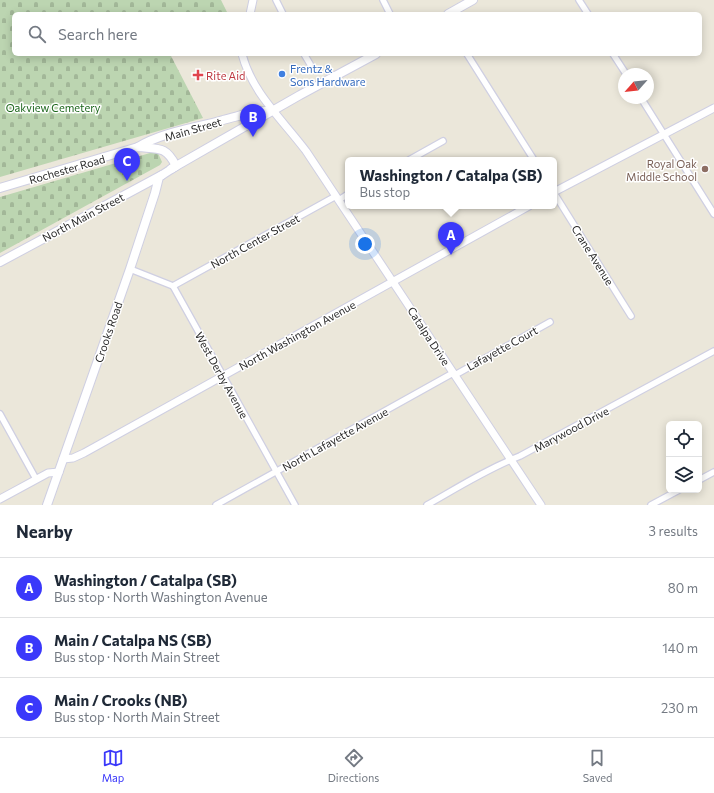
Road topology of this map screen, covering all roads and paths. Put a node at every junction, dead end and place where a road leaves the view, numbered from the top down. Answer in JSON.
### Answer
{"nodes":[{"id":1,"x":253,"y":0,"type":"edge"},
{"id":2,"x":276,"y":0,"type":"edge"},
{"id":3,"x":383,"y":0,"type":"edge"},
{"id":4,"x":473,"y":0,"type":"edge"},
{"id":5,"x":579,"y":0,"type":"edge"},
{"id":6,"x":250,"y":12,"type":"edge"},
{"id":7,"x":282,"y":12,"type":"edge"},
{"id":8,"x":389,"y":12,"type":"edge"},
{"id":9,"x":452,"y":12,"type":"edge"},
{"id":10,"x":587,"y":12,"type":"edge"},
{"id":11,"x":242,"y":56,"type":"edge"},
{"id":12,"x":305,"y":56,"type":"edge"},
{"id":13,"x":372,"y":56,"type":"edge"},
{"id":14,"x":468,"y":56,"type":"edge"},
{"id":15,"x":614,"y":56,"type":"edge"},
{"id":16,"x":310,"y":64,"type":"dead end"},
{"id":17,"x":622,"y":68,"type":"edge"},
{"id":18,"x":645,"y":104,"type":"edge"},
{"id":19,"x":714,"y":108,"type":"edge"},
{"id":20,"x":273,"y":111,"type":"junction"},
{"id":21,"x":664,"y":134,"type":"junction"},
{"id":22,"x":443,"y":141,"type":"dead end"},
{"id":23,"x":138,"y":147,"type":"junction"},
{"id":24,"x":414,"y":157,"type":"edge"},
{"id":25,"x":532,"y":157,"type":"edge"},
{"id":26,"x":176,"y":166,"type":"junction"},
{"id":27,"x":159,"y":176,"type":"junction"},
{"id":28,"x":0,"y":188,"type":"edge"},
{"id":29,"x":557,"y":190,"type":"edge"},
{"id":30,"x":345,"y":195,"type":"edge"},
{"id":31,"x":557,"y":197,"type":"edge"},
{"id":32,"x":337,"y":198,"type":"junction"},
{"id":33,"x":524,"y":209,"type":"edge"},
{"id":34,"x":714,"y":214,"type":"edge"},
{"id":35,"x":0,"y":262,"type":"edge"},
{"id":36,"x":130,"y":269,"type":"junction"},
{"id":37,"x":393,"y":281,"type":"junction"},
{"id":38,"x":173,"y":286,"type":"junction"},
{"id":39,"x":632,"y":316,"type":"dead end"},
{"id":40,"x":550,"y":322,"type":"dead end"},
{"id":41,"x":714,"y":351,"type":"edge"},
{"id":42,"x":454,"y":374,"type":"junction"},
{"id":43,"x":223,"y":376,"type":"junction"},
{"id":44,"x":0,"y":414,"type":"edge"},
{"id":45,"x":63,"y":459,"type":"junction"},
{"id":46,"x":511,"y":460,"type":"junction"},
{"id":47,"x":59,"y":472,"type":"junction"},
{"id":48,"x":276,"y":472,"type":"junction"},
{"id":49,"x":714,"y":472,"type":"edge"},
{"id":50,"x":702,"y":478,"type":"edge"},
{"id":51,"x":36,"y":479,"type":"junction"},
{"id":52,"x":674,"y":493,"type":"edge"},
{"id":53,"x":0,"y":499,"type":"edge"},
{"id":54,"x":47,"y":505,"type":"edge"},
{"id":55,"x":216,"y":505,"type":"edge"},
{"id":56,"x":295,"y":505,"type":"edge"},
{"id":57,"x":427,"y":505,"type":"edge"},
{"id":58,"x":541,"y":505,"type":"edge"},
{"id":59,"x":651,"y":505,"type":"edge"}],
"edges":[{"from":1,"to":6,"type":"street"},
{"from":2,"to":7,"type":"street"},
{"from":3,"to":8,"type":"street"},
{"from":4,"to":9,"type":"main road"},
{"from":5,"to":10,"type":"street"},
{"from":11,"to":20,"type":"street","name":"Catalpa Drive"},
{"from":12,"to":16,"type":"street"},
{"from":13,"to":20,"type":"main road"},
{"from":14,"to":25,"type":"street"},
{"from":15,"to":17,"type":"street"},
{"from":18,"to":21,"type":"street"},
{"from":19,"to":21,"type":"street"},
{"from":20,"to":23,"type":"main road","name":"Main Street"},
{"from":20,"to":26,"type":"main road"},
{"from":20,"to":32,"type":"street","name":"Catalpa Drive"},
{"from":21,"to":29,"type":"street"},
{"from":21,"to":34,"type":"street"},
{"from":22,"to":24,"type":"street"},
{"from":23,"to":26,"type":"main road","name":"Rochester Road"},
{"from":23,"to":28,"type":"main road","name":"Rochester Road"},
{"from":26,"to":27,"type":"main road"},
{"from":27,"to":35,"type":"main road","name":"North Main Street"},
{"from":27,"to":36,"type":"main road","name":"Crooks Road"},
{"from":30,"to":32,"type":"street","name":"North Center Street"},
{"from":31,"to":39,"type":"street","name":"Crane Avenue"},
{"from":32,"to":37,"type":"street","name":"Catalpa Drive"},
{"from":32,"to":38,"type":"street","name":"North Center Street"},
{"from":33,"to":37,"type":"street","name":"North Washington Avenue"},
{"from":36,"to":38,"type":"street"},
{"from":36,"to":45,"type":"main road","name":"Crooks Road"},
{"from":37,"to":42,"type":"street","name":"Catalpa Drive"},
{"from":37,"to":43,"type":"street","name":"North Washington Avenue"},
{"from":38,"to":43,"type":"street","name":"West Derby Avenue"},
{"from":40,"to":42,"type":"street","name":"Lafayette Court"},
{"from":41,"to":46,"type":"street","name":"Marywood Drive"},
{"from":42,"to":46,"type":"street","name":"Catalpa Drive"},
{"from":42,"to":48,"type":"street","name":"North Lafayette Avenue"},
{"from":43,"to":45,"type":"street","name":"North Washington Avenue"},
{"from":43,"to":48,"type":"street","name":"West Derby Avenue"},
{"from":44,"to":51,"type":"street"},
{"from":45,"to":47,"type":"main road","name":"Crooks Road"},
{"from":46,"to":57,"type":"street","name":"Marywood Drive"},
{"from":46,"to":58,"type":"street","name":"Catalpa Drive"},
{"from":47,"to":51,"type":"street"},
{"from":47,"to":54,"type":"main road","name":"Crooks Road"},
{"from":48,"to":55,"type":"street","name":"North Lafayette Avenue"},
{"from":48,"to":56,"type":"street","name":"West Derby Avenue"},
{"from":49,"to":50,"type":"street"},
{"from":51,"to":53,"type":"street"},
{"from":52,"to":59,"type":"street"}]}
